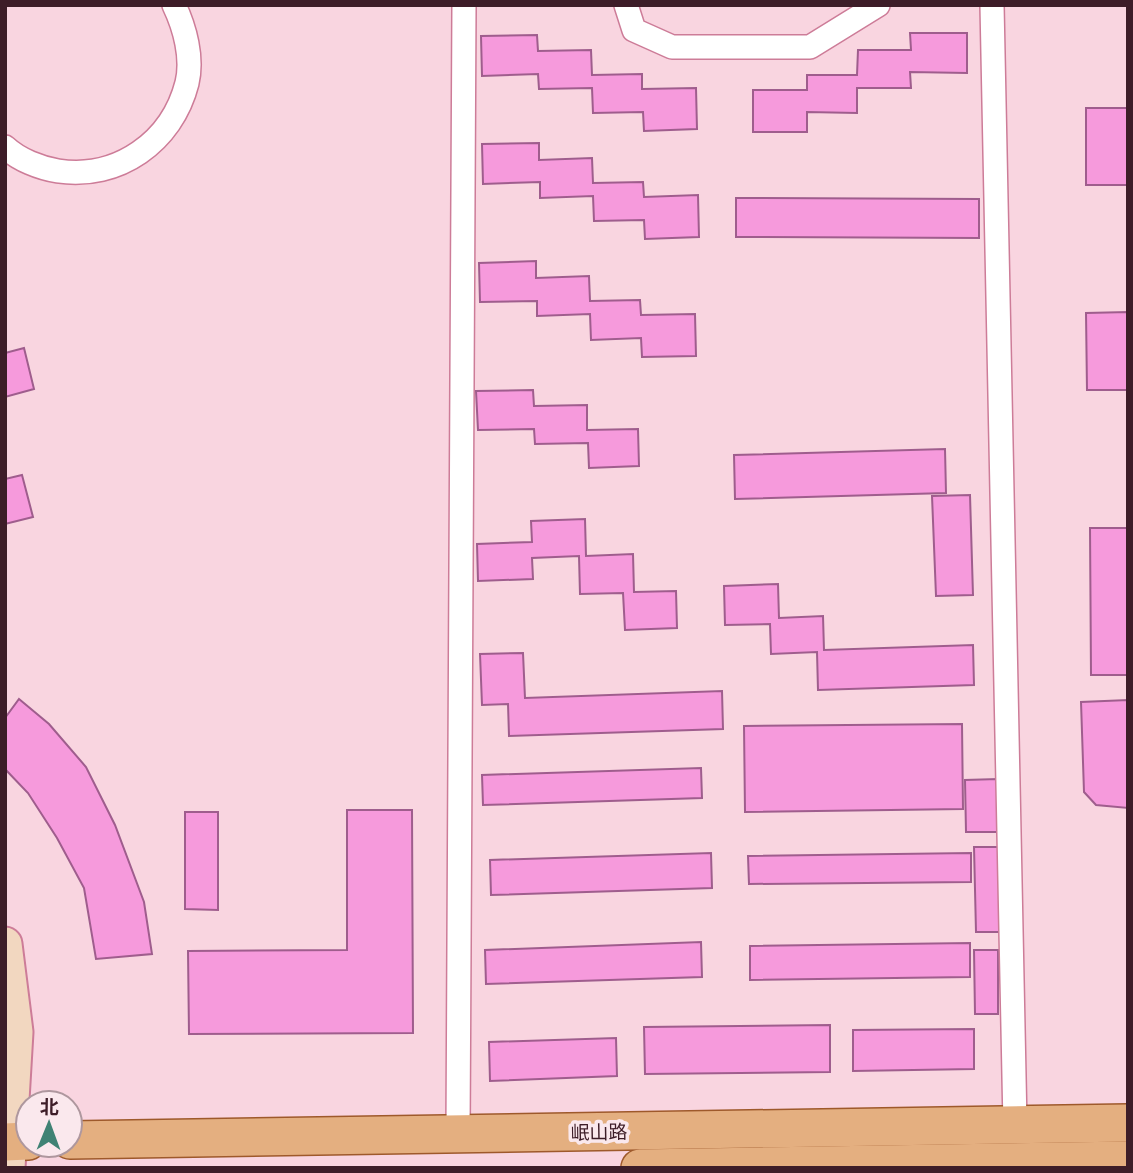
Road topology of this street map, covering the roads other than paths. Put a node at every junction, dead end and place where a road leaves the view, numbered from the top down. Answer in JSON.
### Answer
{"nodes":[{"id":1,"x":174,"y":5,"type":"edge"},
{"id":2,"x":464,"y":5,"type":"edge"},
{"id":3,"x":626,"y":5,"type":"edge"},
{"id":4,"x":878,"y":5,"type":"edge"},
{"id":5,"x":992,"y":5,"type":"edge"},
{"id":6,"x":5,"y":147,"type":"edge"},
{"id":7,"x":5,"y":944,"type":"edge"},
{"id":8,"x":1128,"y":1123,"type":"edge"},
{"id":9,"x":1014,"y":1125,"type":"junction"},
{"id":10,"x":458,"y":1134,"type":"junction"},
{"id":11,"x":84,"y":1140,"type":"edge"},
{"id":12,"x":13,"y":1148,"type":"edge"},
{"id":13,"x":1128,"y":1160,"type":"edge"},
{"id":14,"x":851,"y":1166,"type":"edge"},
{"id":15,"x":640,"y":1168,"type":"edge"}],
"edges":[{"from":1,"to":6,"type":"street"},
{"from":2,"to":10,"type":"street"},
{"from":3,"to":4,"type":"street"},
{"from":5,"to":9,"type":"street"},
{"from":7,"to":12,"type":"main road"},
{"from":8,"to":9,"type":"main road","name":"岷山路"},
{"from":9,"to":10,"type":"main road","name":"岷山路"},
{"from":10,"to":11,"type":"main road","name":"岷山路"},
{"from":13,"to":14,"type":"main road","name":"岷山路"},
{"from":14,"to":15,"type":"main road","name":"岷山路"}]}
